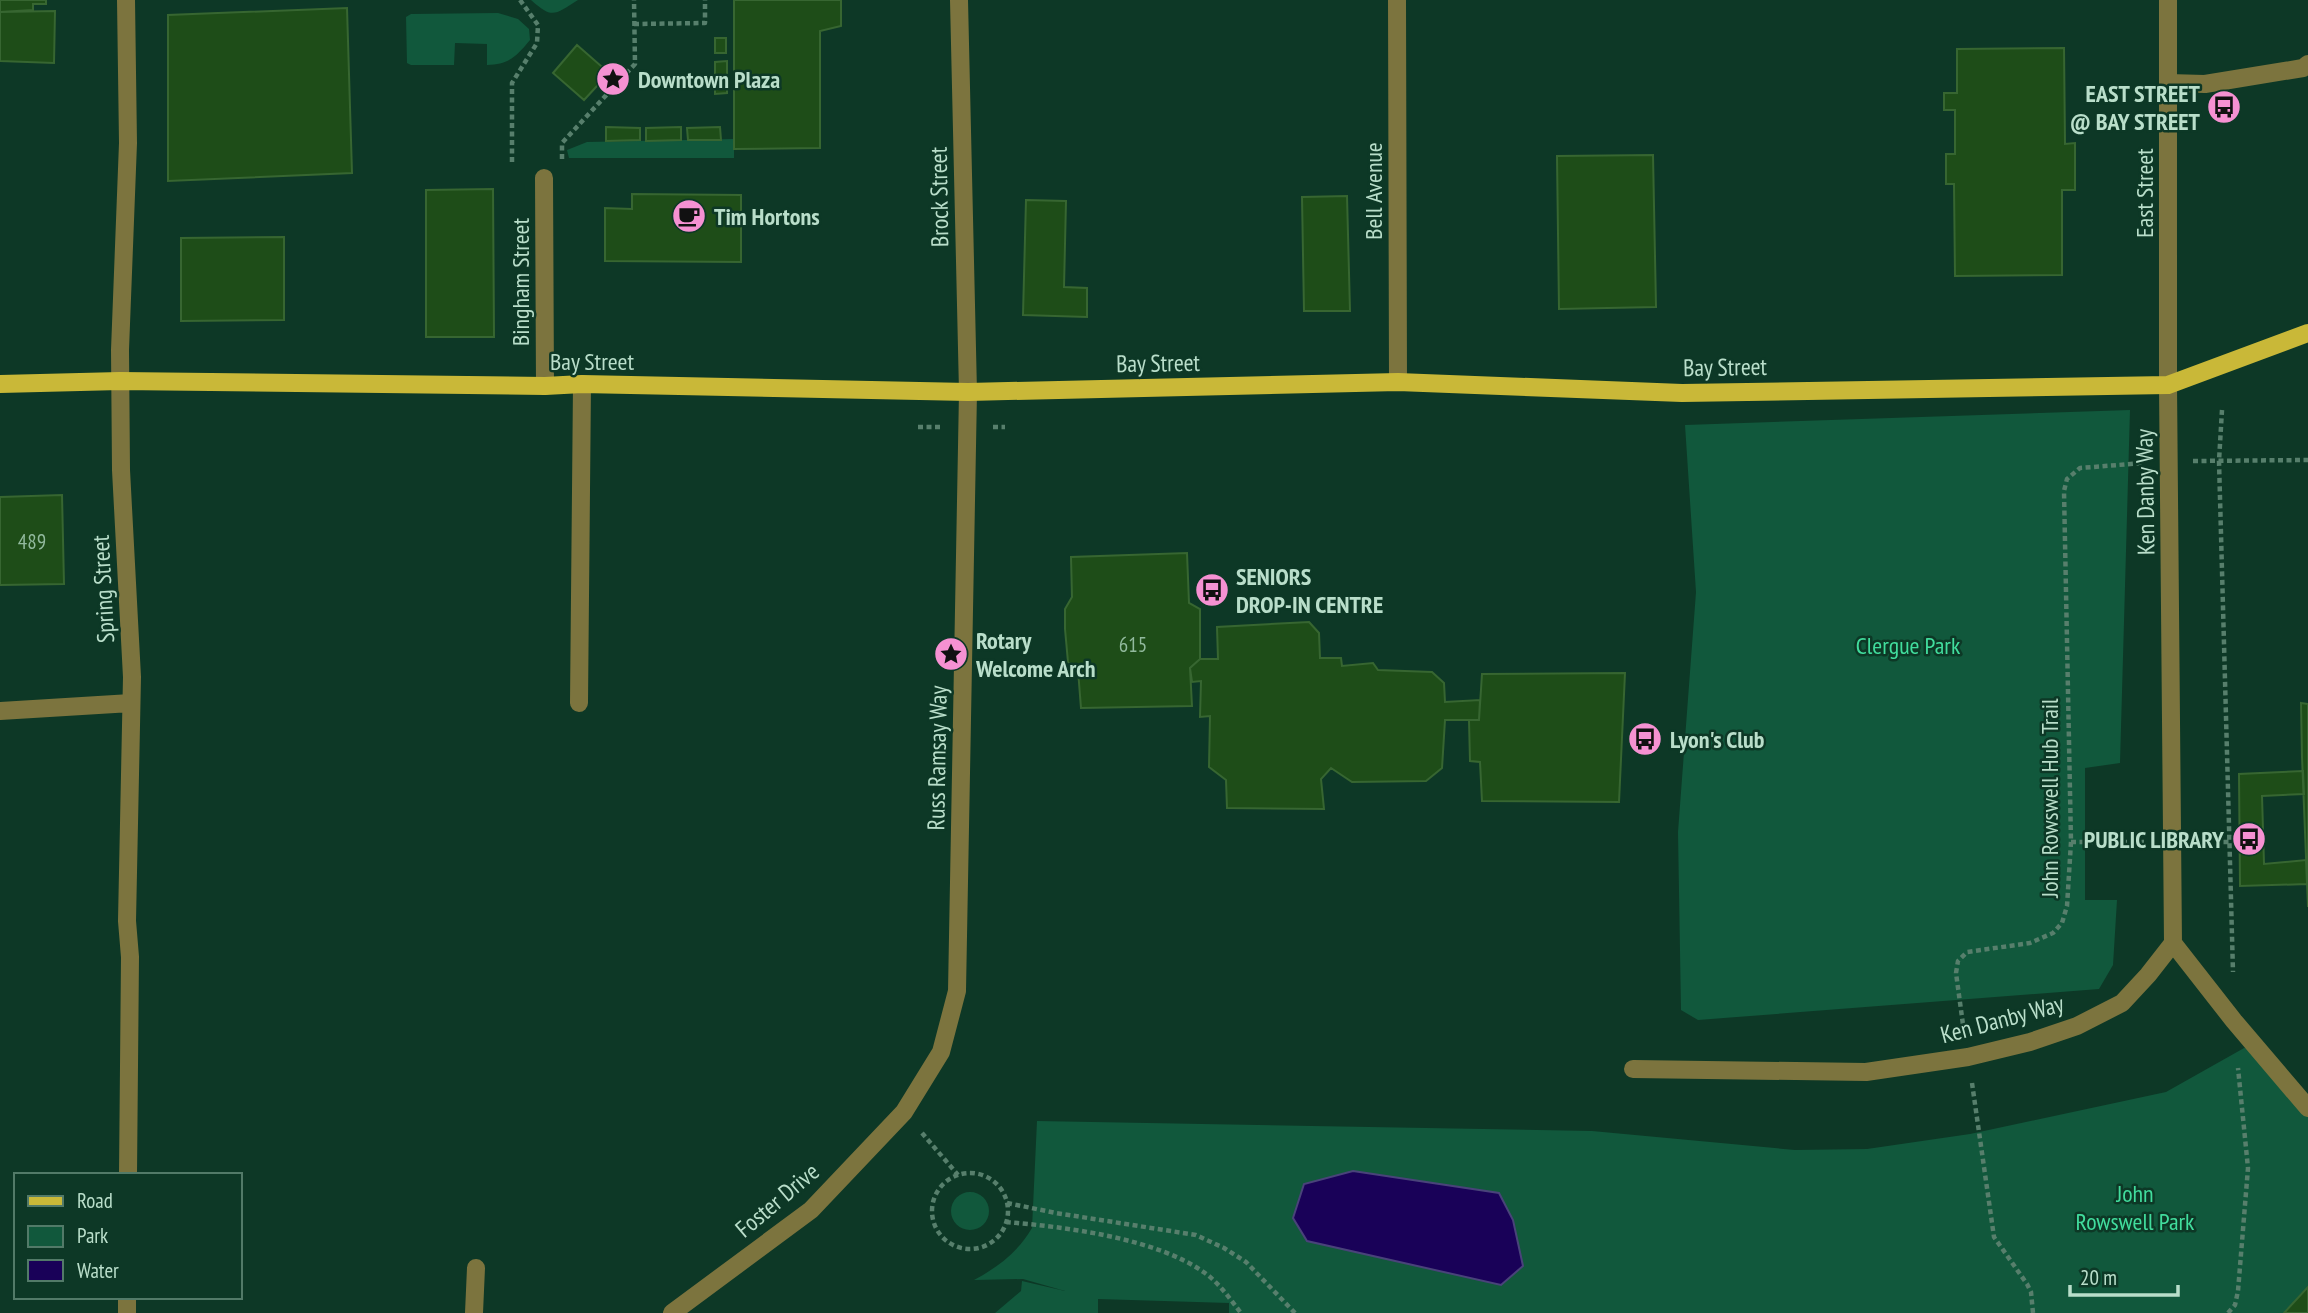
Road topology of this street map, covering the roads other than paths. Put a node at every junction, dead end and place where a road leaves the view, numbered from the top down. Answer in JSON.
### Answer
{"nodes":[{"id":1,"x":126,"y":0,"type":"edge"},
{"id":2,"x":959,"y":0,"type":"edge"},
{"id":3,"x":1397,"y":0,"type":"edge"},
{"id":4,"x":2168,"y":0,"type":"edge"},
{"id":5,"x":2308,"y":64,"type":"edge"},
{"id":6,"x":2168,"y":83,"type":"junction"},
{"id":7,"x":544,"y":178,"type":"dead end"},
{"id":8,"x":2308,"y":333,"type":"edge"},
{"id":9,"x":120,"y":382,"type":"junction"},
{"id":10,"x":1398,"y":382,"type":"junction"},
{"id":11,"x":0,"y":384,"type":"edge"},
{"id":12,"x":582,"y":384,"type":"junction"},
{"id":13,"x":2168,"y":385,"type":"junction"},
{"id":14,"x":545,"y":386,"type":"junction"},
{"id":15,"x":968,"y":392,"type":"junction"},
{"id":16,"x":579,"y":703,"type":"dead end"},
{"id":17,"x":131,"y":704,"type":"junction"},
{"id":18,"x":0,"y":711,"type":"edge"},
{"id":19,"x":2173,"y":943,"type":"junction"},
{"id":20,"x":1633,"y":1069,"type":"dead end"},
{"id":21,"x":2308,"y":1108,"type":"edge"},
{"id":22,"x":904,"y":1112,"type":"joint"},
{"id":23,"x":128,"y":1173,"type":"edge"},
{"id":24,"x":476,"y":1268,"type":"dead end"},
{"id":25,"x":474,"y":1313,"type":"edge"},
{"id":26,"x":672,"y":1313,"type":"edge"}],
"edges":[{"from":1,"to":9,"type":"street","name":"Spring Street"},
{"from":2,"to":15,"type":"street","name":"Brock Street"},
{"from":3,"to":10,"type":"street","name":"Bell Avenue"},
{"from":4,"to":6,"type":"street","name":"East Street"},
{"from":5,"to":6,"type":"street"},
{"from":6,"to":13,"type":"street","name":"East Street"},
{"from":7,"to":14,"type":"street","name":"Bingham Street"},
{"from":8,"to":13,"type":"main road","name":"Bay Street"},
{"from":9,"to":11,"type":"main road","name":"Bay Street"},
{"from":9,"to":14,"type":"main road","name":"Bay Street"},
{"from":9,"to":17,"type":"street","name":"Spring Street"},
{"from":10,"to":13,"type":"main road","name":"Bay Street"},
{"from":10,"to":15,"type":"main road","name":"Bay Street"},
{"from":12,"to":14,"type":"main road","name":"Bay Street"},
{"from":12,"to":15,"type":"main road","name":"Bay Street"},
{"from":12,"to":16,"type":"street"},
{"from":13,"to":19,"type":"street","name":"Ken Danby Way"},
{"from":15,"to":22,"type":"street","name":"Russ Ramsay Way"},
{"from":17,"to":18,"type":"street"},
{"from":17,"to":23,"type":"street","name":"Spring Street"},
{"from":19,"to":20,"type":"street","name":"Ken Danby Way"},
{"from":19,"to":21,"type":"street"},
{"from":22,"to":26,"type":"street","name":"Foster Drive"},
{"from":24,"to":25,"type":"street"}]}
